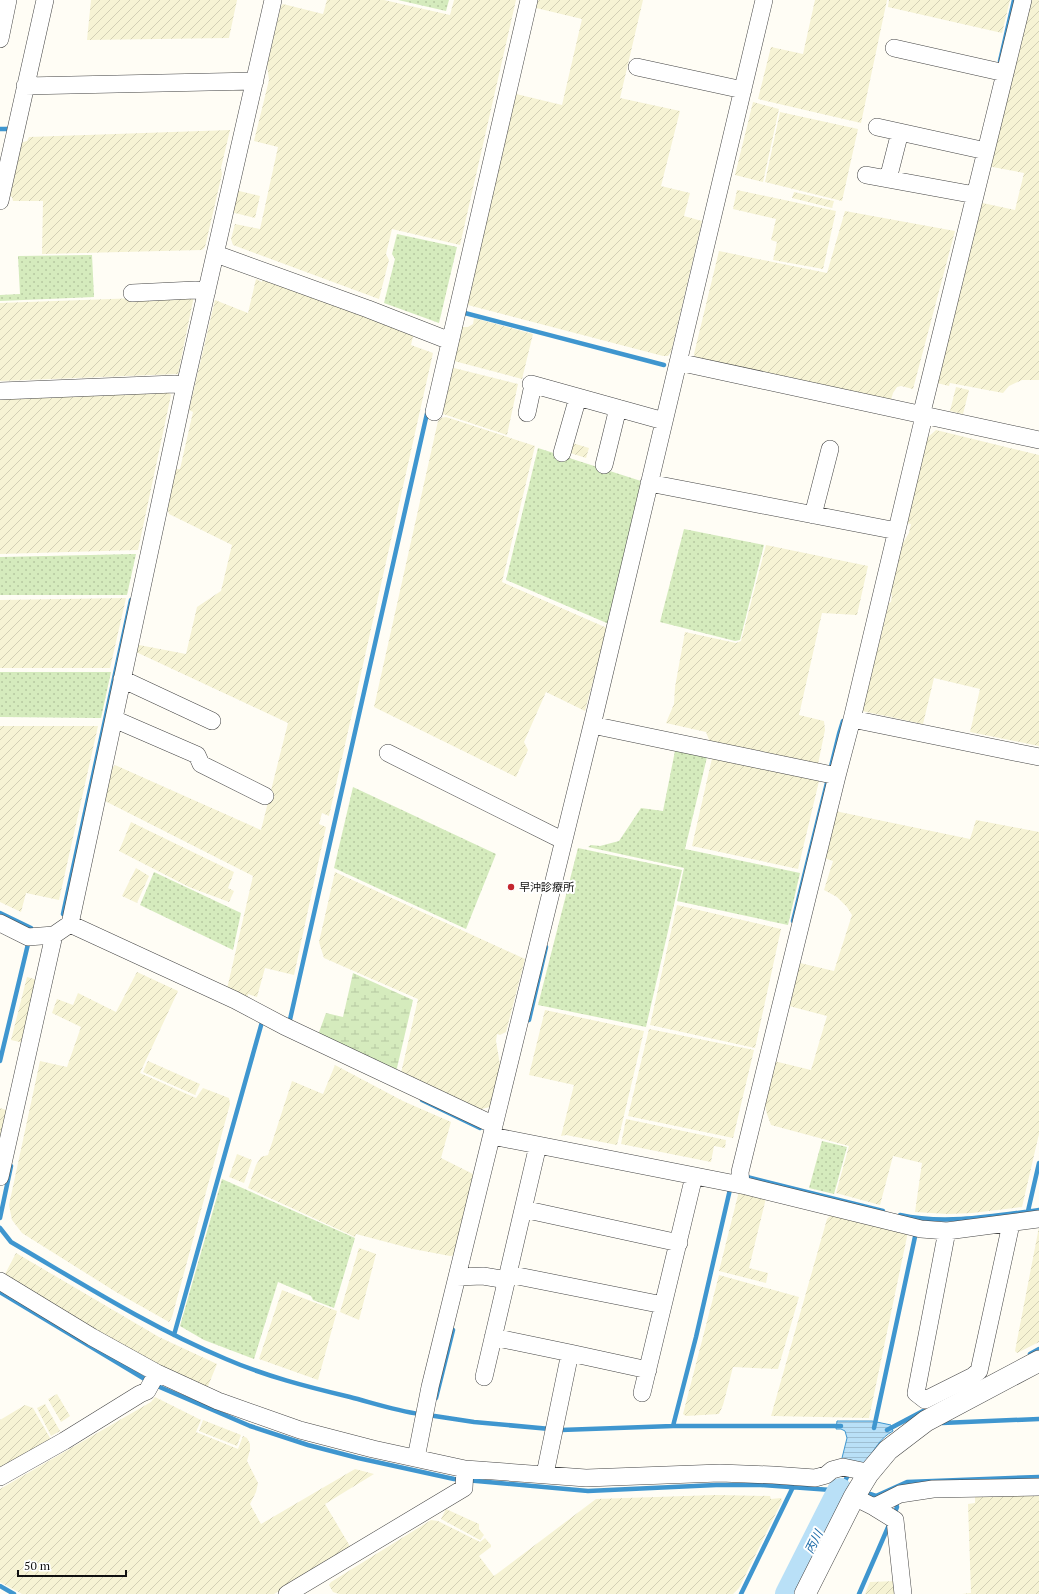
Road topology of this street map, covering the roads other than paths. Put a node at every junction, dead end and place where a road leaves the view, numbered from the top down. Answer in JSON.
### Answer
{"nodes":[{"id":1,"x":8,"y":0,"type":"edge"},
{"id":2,"x":45,"y":0,"type":"edge"},
{"id":3,"x":273,"y":0,"type":"edge"},
{"id":4,"x":528,"y":0,"type":"edge"},
{"id":5,"x":764,"y":0,"type":"edge"},
{"id":6,"x":1023,"y":0,"type":"edge"},
{"id":7,"x":0,"y":39,"type":"edge"},
{"id":8,"x":894,"y":48,"type":"dead end"},
{"id":9,"x":637,"y":67,"type":"dead end"},
{"id":10,"x":999,"y":72,"type":"junction"},
{"id":11,"x":251,"y":81,"type":"junction"},
{"id":12,"x":25,"y":86,"type":"junction"},
{"id":13,"x":743,"y":90,"type":"junction"},
{"id":14,"x":876,"y":127,"type":"dead end"},
{"id":15,"x":900,"y":132,"type":"junction"},
{"id":16,"x":8,"y":135,"type":"edge"},
{"id":17,"x":981,"y":150,"type":"junction"},
{"id":18,"x":866,"y":175,"type":"dead end"},
{"id":19,"x":888,"y":179,"type":"junction"},
{"id":20,"x":970,"y":195,"type":"junction"},
{"id":21,"x":0,"y":202,"type":"edge"},
{"id":22,"x":216,"y":254,"type":"junction"},
{"id":23,"x":202,"y":291,"type":"junction"},
{"id":24,"x":132,"y":293,"type":"dead end"},
{"id":25,"x":445,"y":340,"type":"junction"},
{"id":26,"x":683,"y":364,"type":"junction"},
{"id":27,"x":181,"y":385,"type":"junction"},
{"id":28,"x":0,"y":391,"type":"edge"},
{"id":29,"x":578,"y":397,"type":"junction"},
{"id":30,"x":618,"y":408,"type":"junction"},
{"id":31,"x":434,"y":412,"type":"dead end"},
{"id":32,"x":527,"y":413,"type":"dead end"},
{"id":33,"x":920,"y":417,"type":"junction"},
{"id":34,"x":664,"y":421,"type":"junction"},
{"id":35,"x":1039,"y":440,"type":"edge"},
{"id":36,"x":830,"y":449,"type":"dead end"},
{"id":37,"x":562,"y":453,"type":"dead end"},
{"id":38,"x":604,"y":465,"type":"dead end"},
{"id":39,"x":654,"y":484,"type":"junction"},
{"id":40,"x":813,"y":514,"type":"junction"},
{"id":41,"x":892,"y":530,"type":"junction"},
{"id":42,"x":122,"y":679,"type":"junction"},
{"id":43,"x":114,"y":719,"type":"junction"},
{"id":44,"x":852,"y":719,"type":"junction"},
{"id":45,"x":212,"y":721,"type":"dead end"},
{"id":46,"x":596,"y":726,"type":"junction"},
{"id":47,"x":388,"y":753,"type":"dead end"},
{"id":48,"x":1039,"y":757,"type":"edge"},
{"id":49,"x":831,"y":775,"type":"junction"},
{"id":50,"x":265,"y":796,"type":"dead end"},
{"id":51,"x":564,"y":839,"type":"junction"},
{"id":52,"x":0,"y":923,"type":"edge"},
{"id":53,"x":70,"y":924,"type":"junction"},
{"id":54,"x":54,"y":935,"type":"junction"},
{"id":55,"x":496,"y":1134,"type":"junction"},
{"id":56,"x":538,"y":1145,"type":"junction"},
{"id":57,"x":694,"y":1176,"type":"junction"},
{"id":58,"x":0,"y":1177,"type":"edge"},
{"id":59,"x":737,"y":1181,"type":"junction"},
{"id":60,"x":523,"y":1209,"type":"junction"},
{"id":61,"x":1038,"y":1213,"type":"edge"},
{"id":62,"x":1011,"y":1224,"type":"junction"},
{"id":63,"x":947,"y":1231,"type":"junction"},
{"id":64,"x":678,"y":1243,"type":"junction"},
{"id":65,"x":457,"y":1277,"type":"junction"},
{"id":66,"x":507,"y":1277,"type":"junction"},
{"id":67,"x":0,"y":1281,"type":"edge"},
{"id":68,"x":664,"y":1305,"type":"junction"},
{"id":69,"x":493,"y":1337,"type":"junction"},
{"id":70,"x":570,"y":1353,"type":"junction"},
{"id":71,"x":1039,"y":1361,"type":"edge"},
{"id":72,"x":648,"y":1370,"type":"junction"},
{"id":73,"x":484,"y":1377,"type":"dead end"},
{"id":74,"x":153,"y":1380,"type":"junction"},
{"id":75,"x":642,"y":1393,"type":"dead end"},
{"id":76,"x":943,"y":1402,"type":"junction"},
{"id":77,"x":416,"y":1458,"type":"junction"},
{"id":78,"x":857,"y":1471,"type":"junction"},
{"id":79,"x":545,"y":1474,"type":"junction"},
{"id":80,"x":464,"y":1476,"type":"junction"},
{"id":81,"x":0,"y":1478,"type":"edge"},
{"id":82,"x":1039,"y":1486,"type":"edge"},
{"id":83,"x":854,"y":1497,"type":"junction"},
{"id":84,"x":874,"y":1508,"type":"junction"},
{"id":85,"x":287,"y":1594,"type":"edge"},
{"id":86,"x":805,"y":1594,"type":"edge"},
{"id":87,"x":903,"y":1594,"type":"edge"}],
"edges":[{"from":1,"to":7,"type":"street"},
{"from":2,"to":12,"type":"street"},
{"from":3,"to":11,"type":"street"},
{"from":4,"to":25,"type":"street"},
{"from":5,"to":13,"type":"street"},
{"from":6,"to":10,"type":"street"},
{"from":8,"to":10,"type":"street"},
{"from":9,"to":13,"type":"street"},
{"from":10,"to":17,"type":"street"},
{"from":11,"to":12,"type":"street"},
{"from":11,"to":22,"type":"street"},
{"from":12,"to":16,"type":"street"},
{"from":13,"to":26,"type":"street"},
{"from":14,"to":15,"type":"street"},
{"from":15,"to":17,"type":"street"},
{"from":15,"to":19,"type":"street"},
{"from":16,"to":21,"type":"street"},
{"from":17,"to":20,"type":"street"},
{"from":18,"to":19,"type":"street"},
{"from":19,"to":20,"type":"street"},
{"from":20,"to":33,"type":"street"},
{"from":22,"to":23,"type":"street"},
{"from":22,"to":25,"type":"street"},
{"from":23,"to":24,"type":"street"},
{"from":23,"to":27,"type":"street"},
{"from":25,"to":31,"type":"street"},
{"from":26,"to":33,"type":"street"},
{"from":26,"to":34,"type":"street"},
{"from":27,"to":28,"type":"street"},
{"from":27,"to":42,"type":"street"},
{"from":29,"to":30,"type":"street"},
{"from":29,"to":32,"type":"street"},
{"from":29,"to":37,"type":"street"},
{"from":30,"to":34,"type":"street"},
{"from":30,"to":38,"type":"street"},
{"from":33,"to":35,"type":"street"},
{"from":33,"to":41,"type":"street"},
{"from":34,"to":39,"type":"street"},
{"from":36,"to":40,"type":"street"},
{"from":39,"to":40,"type":"street"},
{"from":39,"to":46,"type":"street"},
{"from":40,"to":41,"type":"street"},
{"from":41,"to":44,"type":"street"},
{"from":42,"to":43,"type":"street"},
{"from":42,"to":45,"type":"street"},
{"from":43,"to":50,"type":"street"},
{"from":43,"to":53,"type":"street"},
{"from":44,"to":48,"type":"street"},
{"from":44,"to":49,"type":"street"},
{"from":46,"to":49,"type":"street"},
{"from":46,"to":51,"type":"street"},
{"from":47,"to":51,"type":"street"},
{"from":49,"to":59,"type":"street"},
{"from":51,"to":55,"type":"street"},
{"from":52,"to":54,"type":"street"},
{"from":53,"to":54,"type":"street"},
{"from":53,"to":55,"type":"street"},
{"from":54,"to":58,"type":"street"},
{"from":55,"to":56,"type":"street"},
{"from":55,"to":65,"type":"street"},
{"from":56,"to":57,"type":"street"},
{"from":56,"to":60,"type":"street"},
{"from":57,"to":59,"type":"street"},
{"from":57,"to":64,"type":"street"},
{"from":59,"to":63,"type":"street"},
{"from":60,"to":64,"type":"street"},
{"from":60,"to":66,"type":"street"},
{"from":61,"to":62,"type":"street"},
{"from":62,"to":63,"type":"street"},
{"from":62,"to":76,"type":"street"},
{"from":63,"to":76,"type":"street"},
{"from":64,"to":68,"type":"street"},
{"from":65,"to":66,"type":"street"},
{"from":65,"to":77,"type":"street"},
{"from":66,"to":68,"type":"street"},
{"from":66,"to":69,"type":"street"},
{"from":67,"to":74,"type":"street"},
{"from":68,"to":72,"type":"street"},
{"from":69,"to":70,"type":"street"},
{"from":69,"to":73,"type":"street"},
{"from":70,"to":72,"type":"street"},
{"from":70,"to":79,"type":"street"},
{"from":71,"to":76,"type":"street"},
{"from":72,"to":75,"type":"street"},
{"from":74,"to":77,"type":"street"},
{"from":74,"to":81,"type":"street"},
{"from":76,"to":78,"type":"street"},
{"from":77,"to":80,"type":"street"},
{"from":78,"to":79,"type":"street"},
{"from":78,"to":83,"type":"street"},
{"from":79,"to":80,"type":"street"},
{"from":80,"to":85,"type":"street"},
{"from":82,"to":84,"type":"street"},
{"from":83,"to":84,"type":"street"},
{"from":83,"to":86,"type":"street"},
{"from":84,"to":87,"type":"street"}]}
